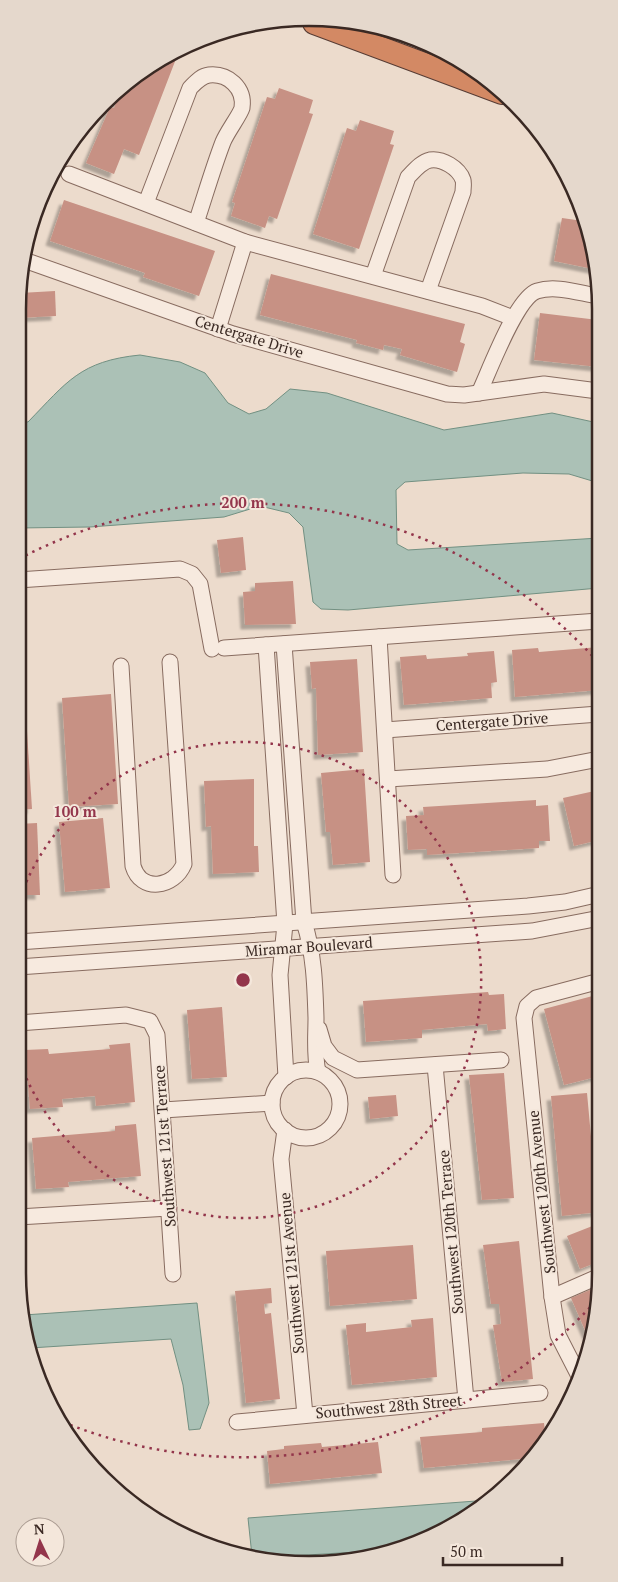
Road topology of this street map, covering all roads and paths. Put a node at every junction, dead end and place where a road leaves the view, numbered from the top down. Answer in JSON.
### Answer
{"nodes":[{"id":1,"x":324,"y":27,"type":"edge"},
{"id":2,"x":484,"y":87,"type":"edge"},
{"id":3,"x":70,"y":174,"type":"dead end"},
{"id":4,"x":146,"y":203,"type":"junction"},
{"id":5,"x":196,"y":223,"type":"junction"},
{"id":6,"x":245,"y":242,"type":"junction"},
{"id":7,"x":31,"y":262,"type":"edge"},
{"id":8,"x":373,"y":276,"type":"junction"},
{"id":9,"x":428,"y":291,"type":"junction"},
{"id":10,"x":591,"y":295,"type":"edge"},
{"id":11,"x":513,"y":318,"type":"junction"},
{"id":12,"x":218,"y":329,"type":"junction"},
{"id":13,"x":592,"y":390,"type":"edge"},
{"id":14,"x":480,"y":393,"type":"junction"},
{"id":15,"x":26,"y":579,"type":"edge"},
{"id":16,"x":592,"y":622,"type":"edge"},
{"id":17,"x":379,"y":638,"type":"junction"},
{"id":18,"x":284,"y":644,"type":"junction"},
{"id":19,"x":266,"y":645,"type":"junction"},
{"id":20,"x":170,"y":662,"type":"dead end"},
{"id":21,"x":121,"y":666,"type":"dead end"},
{"id":22,"x":592,"y":715,"type":"edge"},
{"id":23,"x":385,"y":730,"type":"junction"},
{"id":24,"x":290,"y":743,"type":"junction"},
{"id":25,"x":272,"y":744,"type":"junction"},
{"id":26,"x":592,"y":760,"type":"edge"},
{"id":27,"x":388,"y":779,"type":"junction"},
{"id":28,"x":393,"y":875,"type":"dead end"},
{"id":29,"x":592,"y":896,"type":"edge"},
{"id":30,"x":592,"y":920,"type":"edge"},
{"id":31,"x":304,"y":922,"type":"junction"},
{"id":32,"x":285,"y":924,"type":"junction"},
{"id":33,"x":26,"y":941,"type":"edge"},
{"id":34,"x":312,"y":947,"type":"junction"},
{"id":35,"x":283,"y":948,"type":"junction"},
{"id":36,"x":26,"y":966,"type":"edge"},
{"id":37,"x":592,"y":983,"type":"edge"},
{"id":38,"x":316,"y":1018,"type":"junction"},
{"id":39,"x":26,"y":1022,"type":"edge"},
{"id":40,"x":501,"y":1060,"type":"dead end"},
{"id":41,"x":435,"y":1065,"type":"junction"},
{"id":42,"x":357,"y":1070,"type":"junction"},
{"id":43,"x":318,"y":1072,"type":"junction"},
{"id":44,"x":286,"y":1077,"type":"junction"},
{"id":45,"x":335,"y":1085,"type":"junction"},
{"id":46,"x":272,"y":1103,"type":"junction"},
{"id":47,"x":163,"y":1110,"type":"junction"},
{"id":48,"x":285,"y":1130,"type":"junction"},
{"id":49,"x":169,"y":1208,"type":"junction"},
{"id":50,"x":26,"y":1217,"type":"edge"},
{"id":51,"x":173,"y":1274,"type":"dead end"},
{"id":52,"x":592,"y":1280,"type":"edge"},
{"id":53,"x":552,"y":1297,"type":"junction"},
{"id":54,"x":575,"y":1368,"type":"edge"},
{"id":55,"x":540,"y":1392,"type":"dead end"},
{"id":56,"x":466,"y":1400,"type":"junction"},
{"id":57,"x":306,"y":1415,"type":"junction"},
{"id":58,"x":237,"y":1422,"type":"dead end"}],
"edges":[{"from":1,"to":2,"type":"highway"},
{"from":3,"to":4,"type":"street"},
{"from":4,"to":5,"type":"street"},
{"from":4,"to":5,"type":"street"},
{"from":5,"to":6,"type":"street"},
{"from":6,"to":8,"type":"street"},
{"from":6,"to":12,"type":"street"},
{"from":7,"to":12,"type":"street","name":"Centergate Drive"},
{"from":8,"to":9,"type":"street"},
{"from":8,"to":9,"type":"street"},
{"from":9,"to":11,"type":"street"},
{"from":10,"to":11,"type":"street"},
{"from":11,"to":14,"type":"street"},
{"from":12,"to":14,"type":"street","name":"Centergate Drive"},
{"from":13,"to":14,"type":"street","name":"Centergate Drive"},
{"from":15,"to":19,"type":"street"},
{"from":16,"to":17,"type":"street"},
{"from":17,"to":18,"type":"street"},
{"from":17,"to":23,"type":"street"},
{"from":18,"to":19,"type":"street"},
{"from":18,"to":24,"type":"street"},
{"from":19,"to":25,"type":"street"},
{"from":20,"to":21,"type":"street"},
{"from":22,"to":23,"type":"street","name":"Centergate Drive"},
{"from":23,"to":27,"type":"street"},
{"from":24,"to":25,"type":"street"},
{"from":24,"to":31,"type":"street"},
{"from":25,"to":32,"type":"street"},
{"from":26,"to":27,"type":"street"},
{"from":27,"to":28,"type":"street"},
{"from":29,"to":31,"type":"street","name":"Miramar Boulevard"},
{"from":30,"to":34,"type":"street","name":"Miramar Boulevard"},
{"from":31,"to":32,"type":"street","name":"Miramar Boulevard"},
{"from":31,"to":34,"type":"street"},
{"from":32,"to":33,"type":"street","name":"Miramar Boulevard"},
{"from":32,"to":35,"type":"street"},
{"from":34,"to":35,"type":"street","name":"Miramar Boulevard"},
{"from":34,"to":38,"type":"street"},
{"from":35,"to":36,"type":"street","name":"Miramar Boulevard"},
{"from":35,"to":44,"type":"street"},
{"from":37,"to":53,"type":"street","name":"Southwest 120th Avenue"},
{"from":38,"to":42,"type":"street"},
{"from":38,"to":43,"type":"street"},
{"from":39,"to":47,"type":"street","name":"Southwest 121st Terrace"},
{"from":40,"to":41,"type":"street"},
{"from":41,"to":42,"type":"street"},
{"from":41,"to":56,"type":"street","name":"Southwest 120th Terrace"},
{"from":42,"to":45,"type":"street"},
{"from":43,"to":44,"type":"street"},
{"from":43,"to":45,"type":"street"},
{"from":44,"to":46,"type":"street"},
{"from":45,"to":48,"type":"street"},
{"from":46,"to":47,"type":"street"},
{"from":46,"to":48,"type":"street"},
{"from":47,"to":49,"type":"street","name":"Southwest 121st Terrace"},
{"from":48,"to":57,"type":"street","name":"Southwest 121st Avenue"},
{"from":49,"to":50,"type":"street"},
{"from":49,"to":51,"type":"street","name":"Southwest 121st Terrace"},
{"from":52,"to":53,"type":"street"},
{"from":53,"to":54,"type":"street","name":"Southwest 120th Avenue"},
{"from":55,"to":56,"type":"street","name":"Southwest 28th Street"},
{"from":56,"to":57,"type":"street","name":"Southwest 28th Street"},
{"from":57,"to":58,"type":"street","name":"Southwest 28th Street"}]}
